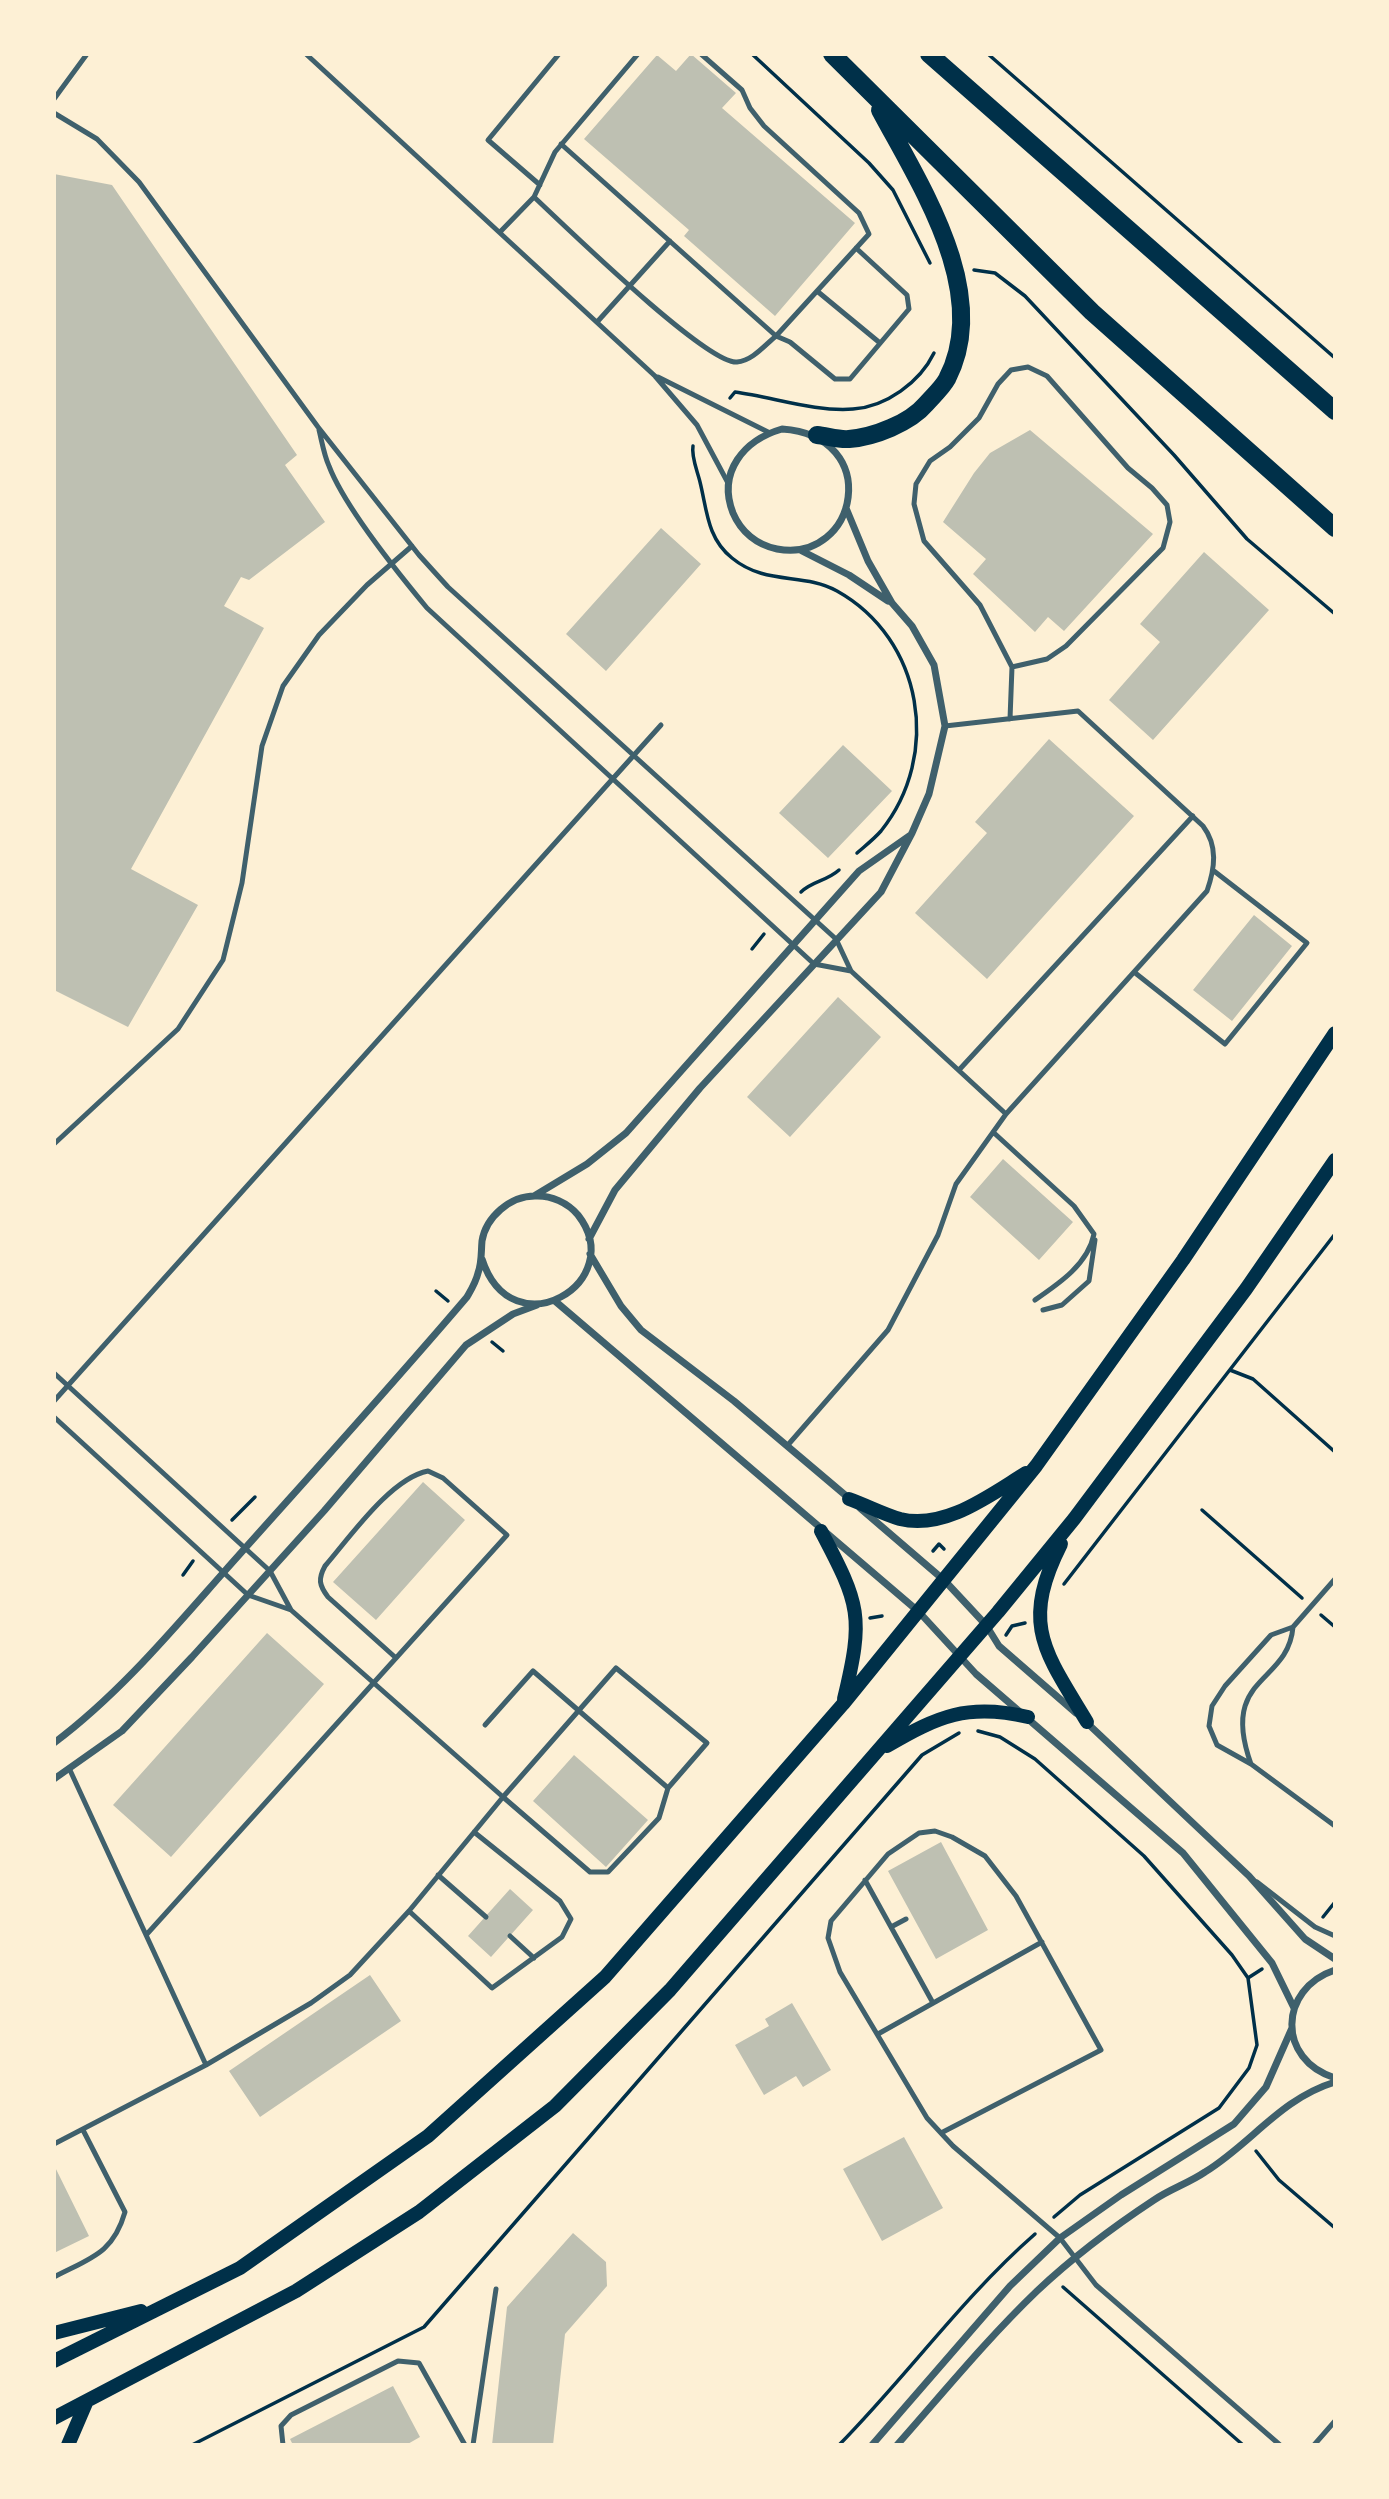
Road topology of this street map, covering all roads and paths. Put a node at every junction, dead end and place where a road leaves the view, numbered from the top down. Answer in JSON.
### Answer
{"nodes":[{"id":1,"x":87,"y":54,"type":"edge"},
{"id":2,"x":306,"y":54,"type":"edge"},
{"id":3,"x":559,"y":54,"type":"edge"},
{"id":4,"x":638,"y":54,"type":"edge"},
{"id":5,"x":701,"y":54,"type":"edge"},
{"id":6,"x":752,"y":54,"type":"edge"},
{"id":7,"x":832,"y":54,"type":"edge"},
{"id":8,"x":931,"y":54,"type":"edge"},
{"id":9,"x":988,"y":54,"type":"edge"},
{"id":10,"x":872,"y":94,"type":"junction"},
{"id":11,"x":54,"y":99,"type":"edge"},
{"id":12,"x":54,"y":113,"type":"edge"},
{"id":13,"x":561,"y":145,"type":"junction"},
{"id":14,"x":540,"y":185,"type":"junction"},
{"id":15,"x":534,"y":197,"type":"junction"},
{"id":16,"x":501,"y":231,"type":"junction"},
{"id":17,"x":670,"y":241,"type":"junction"},
{"id":18,"x":856,"y":248,"type":"junction"},
{"id":19,"x":956,"y":271,"type":"junction"},
{"id":20,"x":629,"y":286,"type":"junction"},
{"id":21,"x":817,"y":291,"type":"junction"},
{"id":22,"x":598,"y":321,"type":"junction"},
{"id":23,"x":776,"y":336,"type":"junction"},
{"id":24,"x":880,"y":343,"type":"junction"},
{"id":25,"x":1335,"y":358,"type":"edge"},
{"id":26,"x":655,"y":376,"type":"junction"},
{"id":27,"x":1335,"y":411,"type":"edge"},
{"id":28,"x":318,"y":427,"type":"junction"},
{"id":29,"x":771,"y":433,"type":"junction"},
{"id":30,"x":817,"y":435,"type":"junction"},
{"id":31,"x":692,"y":448,"type":"dead end"},
{"id":32,"x":728,"y":483,"type":"junction"},
{"id":33,"x":846,"y":508,"type":"junction"},
{"id":34,"x":1335,"y":528,"type":"edge"},
{"id":35,"x":412,"y":546,"type":"junction"},
{"id":36,"x":802,"y":551,"type":"junction"},
{"id":37,"x":392,"y":564,"type":"junction"},
{"id":38,"x":892,"y":603,"type":"junction"},
{"id":39,"x":1335,"y":614,"type":"edge"},
{"id":40,"x":1012,"y":667,"type":"junction"},
{"id":41,"x":1010,"y":719,"type":"junction"},
{"id":42,"x":661,"y":725,"type":"dead end"},
{"id":43,"x":946,"y":726,"type":"junction"},
{"id":44,"x":634,"y":754,"type":"junction"},
{"id":45,"x":613,"y":777,"type":"junction"},
{"id":46,"x":1193,"y":816,"type":"junction"},
{"id":47,"x":912,"y":833,"type":"junction"},
{"id":48,"x":855,"y":856,"type":"dead end"},
{"id":49,"x":846,"y":864,"type":"dead end"},
{"id":50,"x":1214,"y":871,"type":"junction"},
{"id":51,"x":828,"y":880,"type":"dead end"},
{"id":52,"x":814,"y":921,"type":"junction"},
{"id":53,"x":836,"y":939,"type":"junction"},
{"id":54,"x":792,"y":945,"type":"junction"},
{"id":55,"x":814,"y":964,"type":"junction"},
{"id":56,"x":851,"y":971,"type":"junction"},
{"id":57,"x":1134,"y":972,"type":"junction"},
{"id":58,"x":1335,"y":1034,"type":"edge"},
{"id":59,"x":959,"y":1070,"type":"junction"},
{"id":60,"x":1006,"y":1114,"type":"junction"},
{"id":61,"x":993,"y":1132,"type":"junction"},
{"id":62,"x":54,"y":1144,"type":"edge"},
{"id":63,"x":1335,"y":1160,"type":"edge"},
{"id":64,"x":534,"y":1196,"type":"junction"},
{"id":65,"x":1094,"y":1234,"type":"junction"},
{"id":66,"x":1335,"y":1234,"type":"edge"},
{"id":67,"x":589,"y":1239,"type":"junction"},
{"id":68,"x":590,"y":1254,"type":"junction"},
{"id":69,"x":482,"y":1259,"type":"junction"},
{"id":70,"x":436,"y":1291,"type":"dead end"},
{"id":71,"x":1035,"y":1300,"type":"dead end"},
{"id":72,"x":555,"y":1301,"type":"junction"},
{"id":73,"x":539,"y":1304,"type":"junction"},
{"id":74,"x":457,"y":1309,"type":"junction"},
{"id":75,"x":1042,"y":1310,"type":"dead end"},
{"id":76,"x":482,"y":1332,"type":"junction"},
{"id":77,"x":503,"y":1351,"type":"dead end"},
{"id":78,"x":1230,"y":1370,"type":"junction"},
{"id":79,"x":54,"y":1373,"type":"edge"},
{"id":80,"x":68,"y":1386,"type":"junction"},
{"id":81,"x":54,"y":1401,"type":"edge"},
{"id":82,"x":54,"y":1417,"type":"edge"},
{"id":83,"x":786,"y":1446,"type":"junction"},
{"id":84,"x":1335,"y":1452,"type":"edge"},
{"id":85,"x":1036,"y":1466,"type":"junction"},
{"id":86,"x":849,"y":1499,"type":"junction"},
{"id":87,"x":1202,"y":1510,"type":"dead end"},
{"id":88,"x":1074,"y":1518,"type":"junction"},
{"id":89,"x":821,"y":1531,"type":"junction"},
{"id":90,"x":245,"y":1549,"type":"junction"},
{"id":91,"x":944,"y":1549,"type":"dead end"},
{"id":92,"x":933,"y":1550,"type":"dead end"},
{"id":93,"x":270,"y":1571,"type":"junction"},
{"id":94,"x":223,"y":1574,"type":"junction"},
{"id":95,"x":1335,"y":1579,"type":"edge"},
{"id":96,"x":945,"y":1581,"type":"junction"},
{"id":97,"x":248,"y":1595,"type":"junction"},
{"id":98,"x":1061,"y":1597,"type":"dead end"},
{"id":99,"x":1311,"y":1606,"type":"junction"},
{"id":100,"x":291,"y":1610,"type":"junction"},
{"id":101,"x":885,"y":1612,"type":"dead end"},
{"id":102,"x":919,"y":1612,"type":"junction"},
{"id":103,"x":886,"y":1619,"type":"dead end"},
{"id":104,"x":1038,"y":1620,"type":"junction"},
{"id":105,"x":986,"y":1625,"type":"junction"},
{"id":106,"x":1293,"y":1627,"type":"junction"},
{"id":107,"x":1335,"y":1627,"type":"edge"},
{"id":108,"x":999,"y":1646,"type":"junction"},
{"id":109,"x":961,"y":1655,"type":"junction"},
{"id":110,"x":396,"y":1658,"type":"junction"},
{"id":111,"x":372,"y":1685,"type":"junction"},
{"id":112,"x":843,"y":1704,"type":"junction"},
{"id":113,"x":579,"y":1712,"type":"junction"},
{"id":114,"x":1028,"y":1717,"type":"junction"},
{"id":115,"x":1087,"y":1723,"type":"junction"},
{"id":116,"x":485,"y":1725,"type":"dead end"},
{"id":117,"x":54,"y":1743,"type":"edge"},
{"id":118,"x":877,"y":1752,"type":"junction"},
{"id":119,"x":1251,"y":1764,"type":"junction"},
{"id":120,"x":69,"y":1768,"type":"junction"},
{"id":121,"x":54,"y":1779,"type":"edge"},
{"id":122,"x":668,"y":1788,"type":"junction"},
{"id":123,"x":503,"y":1797,"type":"junction"},
{"id":124,"x":1335,"y":1826,"type":"edge"},
{"id":125,"x":474,"y":1832,"type":"junction"},
{"id":126,"x":438,"y":1875,"type":"junction"},
{"id":127,"x":1249,"y":1876,"type":"junction"},
{"id":128,"x":865,"y":1880,"type":"junction"},
{"id":129,"x":409,"y":1911,"type":"junction"},
{"id":130,"x":486,"y":1917,"type":"dead end"},
{"id":131,"x":906,"y":1919,"type":"dead end"},
{"id":132,"x":891,"y":1927,"type":"junction"},
{"id":133,"x":147,"y":1934,"type":"junction"},
{"id":134,"x":510,"y":1936,"type":"dead end"},
{"id":135,"x":1335,"y":1936,"type":"edge"},
{"id":136,"x":1042,"y":1942,"type":"junction"},
{"id":137,"x":534,"y":1958,"type":"junction"},
{"id":138,"x":1335,"y":1959,"type":"edge"},
{"id":139,"x":1335,"y":1970,"type":"edge"},
{"id":140,"x":933,"y":2003,"type":"junction"},
{"id":141,"x":1294,"y":2008,"type":"junction"},
{"id":142,"x":1292,"y":2028,"type":"junction"},
{"id":143,"x":878,"y":2034,"type":"junction"},
{"id":144,"x":206,"y":2065,"type":"junction"},
{"id":145,"x":1335,"y":2080,"type":"edge"},
{"id":146,"x":83,"y":2130,"type":"junction"},
{"id":147,"x":941,"y":2133,"type":"junction"},
{"id":148,"x":54,"y":2144,"type":"edge"},
{"id":149,"x":1256,"y":2151,"type":"dead end"},
{"id":150,"x":1045,"y":2225,"type":"junction"},
{"id":151,"x":1335,"y":2228,"type":"edge"},
{"id":152,"x":1060,"y":2238,"type":"junction"},
{"id":153,"x":1022,"y":2245,"type":"junction"},
{"id":154,"x":1075,"y":2258,"type":"junction"},
{"id":155,"x":1039,"y":2259,"type":"junction"},
{"id":156,"x":1054,"y":2276,"type":"junction"},
{"id":157,"x":54,"y":2277,"type":"edge"},
{"id":158,"x":496,"y":2289,"type":"dead end"},
{"id":159,"x":176,"y":2301,"type":"junction"},
{"id":160,"x":54,"y":2333,"type":"edge"},
{"id":161,"x":54,"y":2361,"type":"edge"},
{"id":162,"x":86,"y":2403,"type":"junction"},
{"id":163,"x":54,"y":2418,"type":"edge"},
{"id":164,"x":1335,"y":2421,"type":"edge"},
{"id":165,"x":68,"y":2445,"type":"edge"},
{"id":166,"x":191,"y":2445,"type":"edge"},
{"id":167,"x":283,"y":2445,"type":"edge"},
{"id":168,"x":465,"y":2445,"type":"edge"},
{"id":169,"x":473,"y":2445,"type":"edge"},
{"id":170,"x":839,"y":2445,"type":"edge"},
{"id":171,"x":872,"y":2445,"type":"edge"},
{"id":172,"x":897,"y":2445,"type":"edge"},
{"id":173,"x":1242,"y":2445,"type":"edge"},
{"id":174,"x":1279,"y":2445,"type":"edge"},
{"id":175,"x":1314,"y":2445,"type":"edge"}],
"edges":[{"from":1,"to":11,"type":"lane"},
{"from":2,"to":16,"type":"lane"},
{"from":3,"to":14,"type":"lane"},
{"from":4,"to":13,"type":"lane"},
{"from":5,"to":18,"type":"lane"},
{"from":6,"to":19,"type":"path"},
{"from":7,"to":10,"type":"main road"},
{"from":8,"to":27,"type":"main road"},
{"from":9,"to":25,"type":"path"},
{"from":10,"to":19,"type":"main road"},
{"from":10,"to":34,"type":"main road"},
{"from":12,"to":28,"type":"lane"},
{"from":13,"to":14,"type":"lane"},
{"from":13,"to":17,"type":"lane"},
{"from":14,"to":15,"type":"lane"},
{"from":15,"to":16,"type":"lane"},
{"from":15,"to":20,"type":"lane"},
{"from":16,"to":22,"type":"lane"},
{"from":17,"to":20,"type":"lane"},
{"from":17,"to":23,"type":"lane"},
{"from":18,"to":21,"type":"lane"},
{"from":18,"to":24,"type":"lane"},
{"from":19,"to":30,"type":"main road"},
{"from":19,"to":39,"type":"path"},
{"from":20,"to":22,"type":"lane"},
{"from":20,"to":23,"type":"lane"},
{"from":21,"to":23,"type":"lane"},
{"from":21,"to":24,"type":"lane"},
{"from":22,"to":26,"type":"lane"},
{"from":23,"to":24,"type":"lane"},
{"from":26,"to":29,"type":"lane"},
{"from":26,"to":32,"type":"lane"},
{"from":28,"to":35,"type":"lane"},
{"from":28,"to":37,"type":"lane"},
{"from":29,"to":30,"type":"street"},
{"from":29,"to":32,"type":"street"},
{"from":30,"to":33,"type":"street"},
{"from":31,"to":48,"type":"path"},
{"from":32,"to":36,"type":"street"},
{"from":33,"to":36,"type":"street"},
{"from":33,"to":38,"type":"street"},
{"from":35,"to":37,"type":"lane"},
{"from":35,"to":44,"type":"lane"},
{"from":36,"to":38,"type":"street"},
{"from":37,"to":45,"type":"lane"},
{"from":37,"to":62,"type":"lane"},
{"from":38,"to":43,"type":"street"},
{"from":40,"to":40,"type":"lane"},
{"from":40,"to":41,"type":"lane"},
{"from":41,"to":43,"type":"lane"},
{"from":41,"to":46,"type":"lane"},
{"from":42,"to":44,"type":"lane"},
{"from":43,"to":47,"type":"street"},
{"from":44,"to":45,"type":"lane"},
{"from":44,"to":52,"type":"lane"},
{"from":45,"to":54,"type":"lane"},
{"from":45,"to":80,"type":"lane"},
{"from":46,"to":50,"type":"lane"},
{"from":46,"to":59,"type":"lane"},
{"from":47,"to":52,"type":"street"},
{"from":47,"to":53,"type":"street"},
{"from":49,"to":51,"type":"path"},
{"from":50,"to":57,"type":"lane"},
{"from":50,"to":57,"type":"lane"},
{"from":52,"to":53,"type":"lane"},
{"from":52,"to":54,"type":"street"},
{"from":53,"to":55,"type":"street"},
{"from":53,"to":56,"type":"lane"},
{"from":54,"to":55,"type":"lane"},
{"from":54,"to":64,"type":"street"},
{"from":55,"to":56,"type":"lane"},
{"from":55,"to":67,"type":"street"},
{"from":56,"to":59,"type":"lane"},
{"from":57,"to":60,"type":"lane"},
{"from":58,"to":85,"type":"main road"},
{"from":59,"to":60,"type":"lane"},
{"from":60,"to":61,"type":"lane"},
{"from":61,"to":65,"type":"lane"},
{"from":61,"to":83,"type":"lane"},
{"from":63,"to":88,"type":"main road"},
{"from":64,"to":67,"type":"street"},
{"from":64,"to":69,"type":"street"},
{"from":65,"to":71,"type":"lane"},
{"from":65,"to":75,"type":"lane"},
{"from":66,"to":78,"type":"path"},
{"from":67,"to":68,"type":"street"},
{"from":68,"to":72,"type":"street"},
{"from":68,"to":83,"type":"street"},
{"from":69,"to":73,"type":"street"},
{"from":69,"to":74,"type":"street"},
{"from":70,"to":74,"type":"path"},
{"from":72,"to":73,"type":"street"},
{"from":72,"to":89,"type":"street"},
{"from":73,"to":76,"type":"street"},
{"from":74,"to":90,"type":"street"},
{"from":76,"to":77,"type":"path"},
{"from":76,"to":93,"type":"street"},
{"from":78,"to":84,"type":"path"},
{"from":78,"to":98,"type":"path"},
{"from":79,"to":80,"type":"lane"},
{"from":80,"to":81,"type":"lane"},
{"from":80,"to":90,"type":"lane"},
{"from":82,"to":94,"type":"lane"},
{"from":83,"to":86,"type":"street"},
{"from":85,"to":86,"type":"main road"},
{"from":85,"to":96,"type":"main road"},
{"from":86,"to":96,"type":"street"},
{"from":87,"to":99,"type":"path"},
{"from":88,"to":104,"type":"main road"},
{"from":88,"to":105,"type":"main road"},
{"from":89,"to":102,"type":"street"},
{"from":89,"to":112,"type":"main road"},
{"from":90,"to":93,"type":"lane"},
{"from":90,"to":94,"type":"street"},
{"from":91,"to":92,"type":"path"},
{"from":93,"to":97,"type":"street"},
{"from":93,"to":100,"type":"lane"},
{"from":94,"to":97,"type":"lane"},
{"from":94,"to":117,"type":"street"},
{"from":95,"to":99,"type":"lane"},
{"from":96,"to":102,"type":"main road"},
{"from":96,"to":105,"type":"street"},
{"from":97,"to":100,"type":"lane"},
{"from":97,"to":120,"type":"street"},
{"from":99,"to":106,"type":"lane"},
{"from":99,"to":107,"type":"path"},
{"from":100,"to":111,"type":"lane"},
{"from":101,"to":103,"type":"path"},
{"from":102,"to":109,"type":"street"},
{"from":102,"to":112,"type":"main road"},
{"from":104,"to":108,"type":"path"},
{"from":104,"to":115,"type":"main road"},
{"from":105,"to":108,"type":"street"},
{"from":105,"to":109,"type":"main road"},
{"from":106,"to":119,"type":"lane"},
{"from":106,"to":119,"type":"lane"},
{"from":108,"to":115,"type":"street"},
{"from":109,"to":114,"type":"street"},
{"from":109,"to":118,"type":"main road"},
{"from":110,"to":110,"type":"lane"},
{"from":110,"to":111,"type":"lane"},
{"from":111,"to":123,"type":"lane"},
{"from":111,"to":133,"type":"lane"},
{"from":112,"to":159,"type":"main road"},
{"from":113,"to":116,"type":"lane"},
{"from":113,"to":122,"type":"lane"},
{"from":113,"to":122,"type":"lane"},
{"from":113,"to":123,"type":"lane"},
{"from":114,"to":118,"type":"main road"},
{"from":114,"to":141,"type":"street"},
{"from":115,"to":127,"type":"street"},
{"from":118,"to":162,"type":"main road"},
{"from":119,"to":124,"type":"lane"},
{"from":120,"to":121,"type":"street"},
{"from":120,"to":133,"type":"lane"},
{"from":122,"to":123,"type":"lane"},
{"from":123,"to":125,"type":"lane"},
{"from":125,"to":126,"type":"lane"},
{"from":125,"to":137,"type":"lane"},
{"from":126,"to":129,"type":"lane"},
{"from":126,"to":130,"type":"lane"},
{"from":127,"to":135,"type":"lane"},
{"from":127,"to":138,"type":"street"},
{"from":128,"to":132,"type":"lane"},
{"from":128,"to":136,"type":"lane"},
{"from":128,"to":143,"type":"lane"},
{"from":129,"to":137,"type":"lane"},
{"from":129,"to":144,"type":"lane"},
{"from":131,"to":132,"type":"lane"},
{"from":132,"to":140,"type":"lane"},
{"from":133,"to":144,"type":"lane"},
{"from":134,"to":137,"type":"lane"},
{"from":136,"to":140,"type":"lane"},
{"from":136,"to":147,"type":"lane"},
{"from":139,"to":141,"type":"street"},
{"from":140,"to":143,"type":"lane"},
{"from":141,"to":142,"type":"street"},
{"from":142,"to":145,"type":"street"},
{"from":142,"to":152,"type":"street"},
{"from":143,"to":147,"type":"lane"},
{"from":144,"to":146,"type":"lane"},
{"from":145,"to":154,"type":"street"},
{"from":146,"to":148,"type":"lane"},
{"from":146,"to":157,"type":"lane"},
{"from":147,"to":150,"type":"lane"},
{"from":149,"to":151,"type":"path"},
{"from":150,"to":152,"type":"lane"},
{"from":150,"to":153,"type":"path"},
{"from":150,"to":166,"type":"path"},
{"from":152,"to":154,"type":"lane"},
{"from":152,"to":155,"type":"street"},
{"from":153,"to":155,"type":"path"},
{"from":153,"to":170,"type":"path"},
{"from":154,"to":156,"type":"street"},
{"from":154,"to":174,"type":"lane"},
{"from":155,"to":171,"type":"street"},
{"from":156,"to":172,"type":"street"},
{"from":156,"to":173,"type":"path"},
{"from":158,"to":169,"type":"lane"},
{"from":159,"to":160,"type":"main road"},
{"from":159,"to":161,"type":"main road"},
{"from":162,"to":163,"type":"main road"},
{"from":162,"to":165,"type":"main road"},
{"from":164,"to":175,"type":"lane"},
{"from":167,"to":168,"type":"lane"}]}
